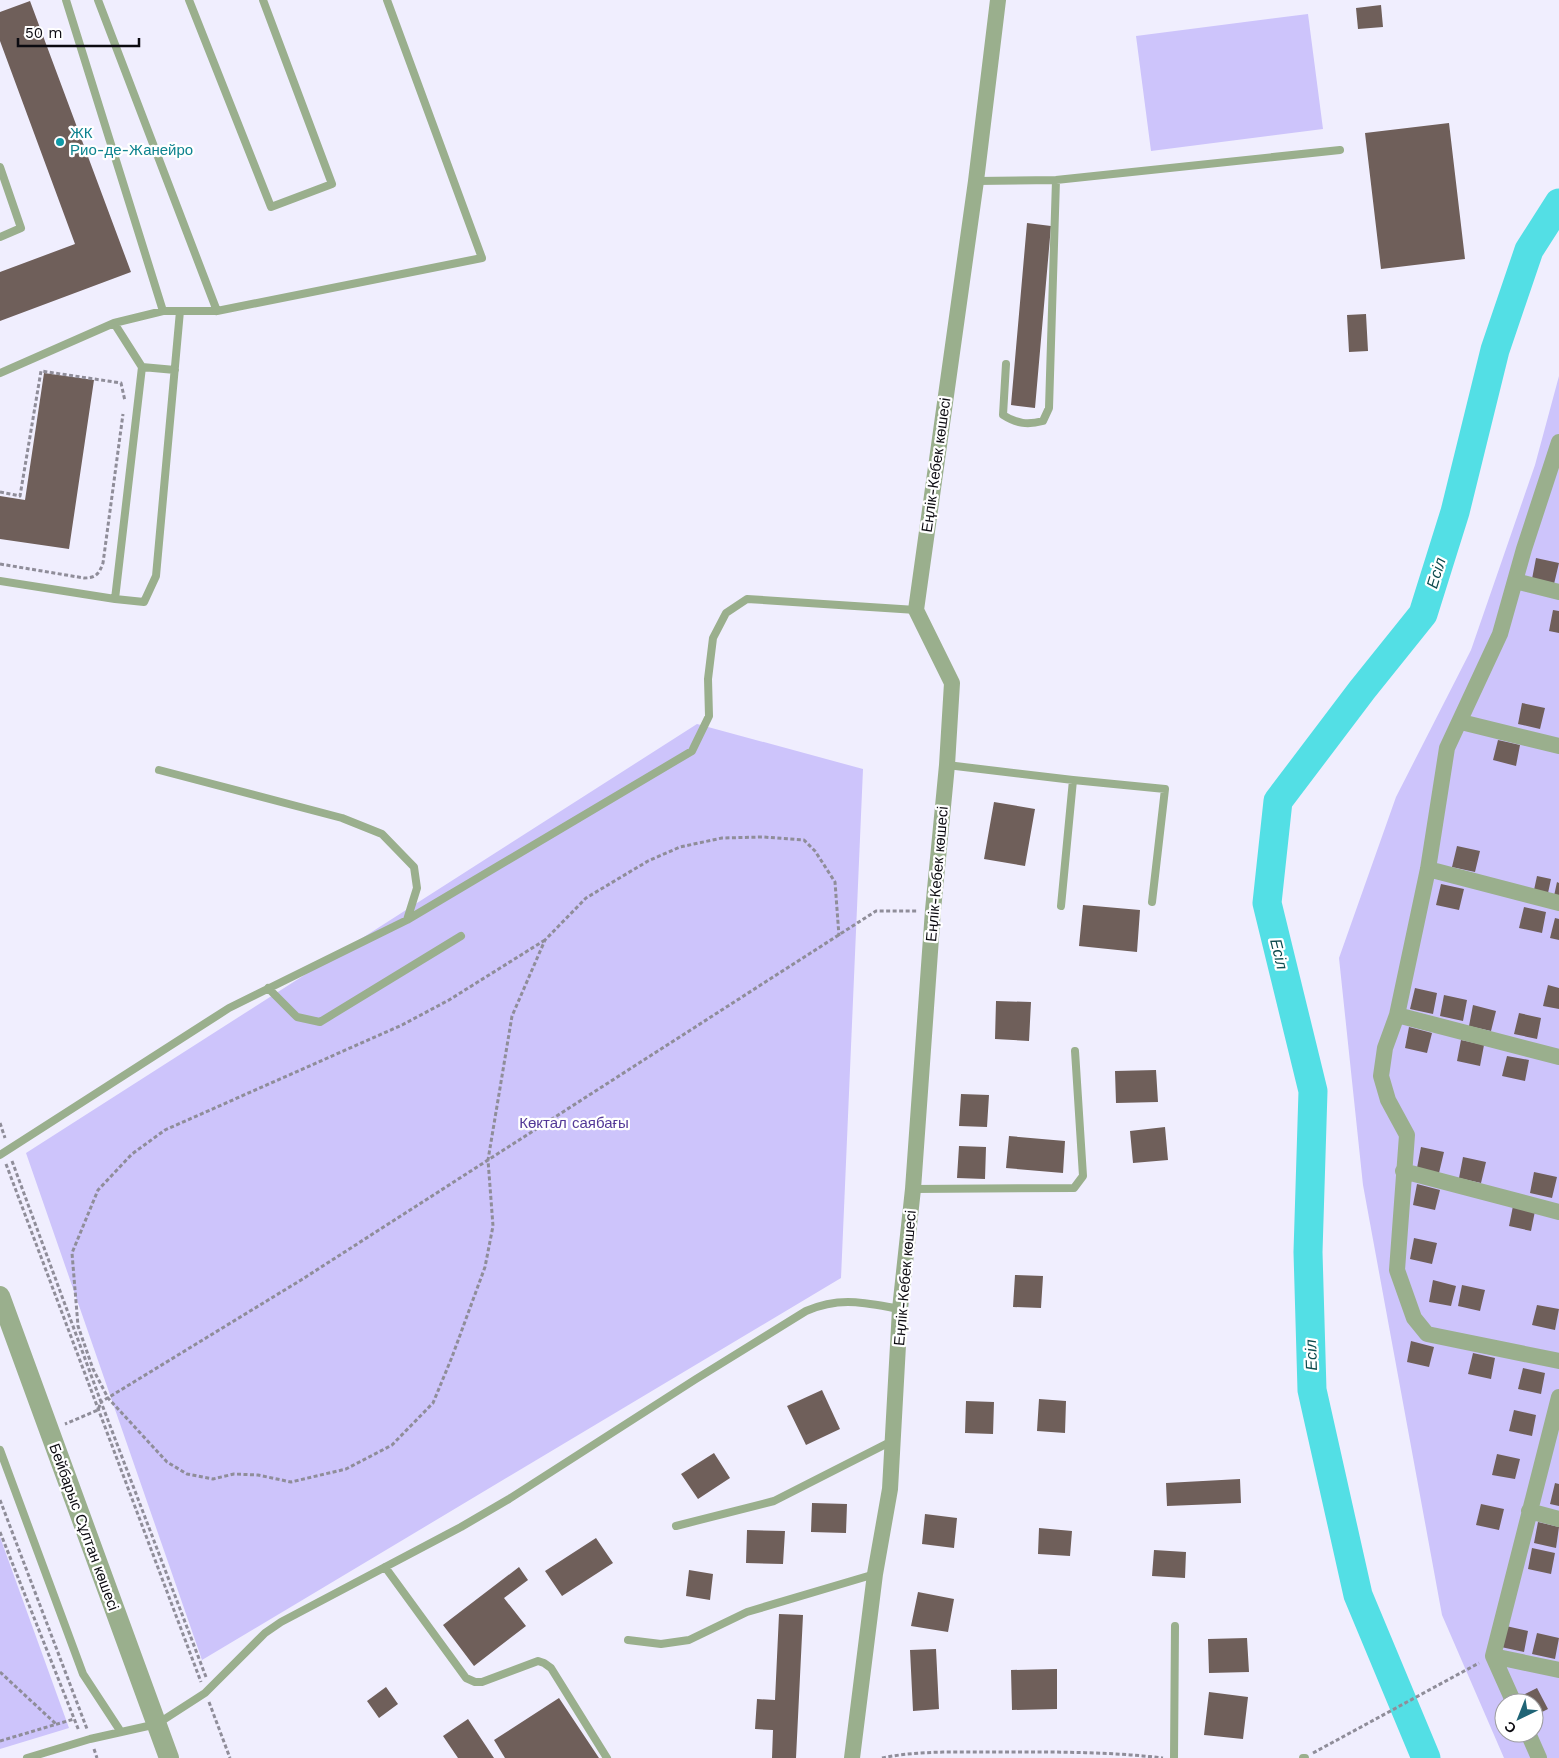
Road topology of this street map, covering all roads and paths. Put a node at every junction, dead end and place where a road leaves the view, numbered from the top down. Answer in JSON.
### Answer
{"nodes":[{"id":1,"x":66,"y":0,"type":"edge"},
{"id":2,"x":98,"y":0,"type":"edge"},
{"id":3,"x":189,"y":0,"type":"edge"},
{"id":4,"x":263,"y":0,"type":"edge"},
{"id":5,"x":387,"y":0,"type":"edge"},
{"id":6,"x":998,"y":0,"type":"edge"},
{"id":7,"x":1340,"y":150,"type":"dead end"},
{"id":8,"x":0,"y":167,"type":"edge"},
{"id":9,"x":1056,"y":180,"type":"junction"},
{"id":10,"x":976,"y":181,"type":"junction"},
{"id":11,"x":0,"y":237,"type":"edge"},
{"id":12,"x":163,"y":311,"type":"junction"},
{"id":13,"x":180,"y":311,"type":"junction"},
{"id":14,"x":217,"y":311,"type":"junction"},
{"id":15,"x":114,"y":323,"type":"junction"},
{"id":16,"x":1006,"y":364,"type":"dead end"},
{"id":17,"x":142,"y":367,"type":"junction"},
{"id":18,"x":175,"y":370,"type":"junction"},
{"id":19,"x":0,"y":373,"type":"edge"},
{"id":20,"x":1559,"y":442,"type":"edge"},
{"id":21,"x":0,"y":492,"type":"edge"},
{"id":22,"x":0,"y":564,"type":"edge"},
{"id":23,"x":0,"y":581,"type":"edge"},
{"id":24,"x":1514,"y":581,"type":"junction"},
{"id":25,"x":1559,"y":592,"type":"edge"},
{"id":26,"x":115,"y":599,"type":"junction"},
{"id":27,"x":916,"y":610,"type":"junction"},
{"id":28,"x":1461,"y":722,"type":"junction"},
{"id":29,"x":1559,"y":746,"type":"edge"},
{"id":30,"x":947,"y":765,"type":"junction"},
{"id":31,"x":159,"y":770,"type":"dead end"},
{"id":32,"x":1073,"y":780,"type":"junction"},
{"id":33,"x":1428,"y":869,"type":"junction"},
{"id":34,"x":1152,"y":902,"type":"dead end"},
{"id":35,"x":1559,"y":903,"type":"edge"},
{"id":36,"x":1061,"y":906,"type":"dead end"},
{"id":37,"x":934,"y":910,"type":"junction"},
{"id":38,"x":407,"y":920,"type":"junction"},
{"id":39,"x":461,"y":936,"type":"dead end"},
{"id":40,"x":839,"y":936,"type":"junction"},
{"id":41,"x":546,"y":940,"type":"junction"},
{"id":42,"x":268,"y":988,"type":"junction"},
{"id":43,"x":1397,"y":1016,"type":"junction"},
{"id":44,"x":1075,"y":1051,"type":"dead end"},
{"id":45,"x":1559,"y":1057,"type":"edge"},
{"id":46,"x":0,"y":1123,"type":"edge"},
{"id":47,"x":4,"y":1153,"type":"edge"},
{"id":48,"x":488,"y":1160,"type":"junction"},
{"id":49,"x":1403,"y":1171,"type":"junction"},
{"id":50,"x":913,"y":1189,"type":"junction"},
{"id":51,"x":1559,"y":1212,"type":"edge"},
{"id":52,"x":0,"y":1296,"type":"edge"},
{"id":53,"x":900,"y":1309,"type":"junction"},
{"id":54,"x":1559,"y":1361,"type":"edge"},
{"id":55,"x":1559,"y":1397,"type":"edge"},
{"id":56,"x":108,"y":1398,"type":"junction"},
{"id":57,"x":101,"y":1402,"type":"junction"},
{"id":58,"x":98,"y":1410,"type":"junction"},
{"id":59,"x":49,"y":1431,"type":"junction"},
{"id":60,"x":894,"y":1440,"type":"junction"},
{"id":61,"x":0,"y":1450,"type":"edge"},
{"id":62,"x":0,"y":1500,"type":"edge"},
{"id":63,"x":1529,"y":1511,"type":"junction"},
{"id":64,"x":1559,"y":1519,"type":"edge"},
{"id":65,"x":676,"y":1526,"type":"dead end"},
{"id":66,"x":0,"y":1532,"type":"edge"},
{"id":67,"x":1,"y":1538,"type":"edge"},
{"id":68,"x":385,"y":1567,"type":"junction"},
{"id":69,"x":875,"y":1574,"type":"junction"},
{"id":70,"x":1174,"y":1626,"type":"dead end"},
{"id":71,"x":628,"y":1640,"type":"dead end"},
{"id":72,"x":1493,"y":1656,"type":"junction"},
{"id":73,"x":1559,"y":1670,"type":"edge"},
{"id":74,"x":1462,"y":1671,"type":"dead end"},
{"id":75,"x":0,"y":1672,"type":"edge"},
{"id":76,"x":208,"y":1690,"type":"junction"},
{"id":77,"x":1510,"y":1693,"type":"edge"},
{"id":78,"x":74,"y":1719,"type":"junction"},
{"id":79,"x":56,"y":1724,"type":"junction"},
{"id":80,"x":157,"y":1724,"type":"junction"},
{"id":81,"x":121,"y":1732,"type":"junction"},
{"id":82,"x":87,"y":1740,"type":"junction"},
{"id":83,"x":0,"y":1741,"type":"edge"},
{"id":84,"x":1532,"y":1743,"type":"edge"},
{"id":85,"x":26,"y":1758,"type":"edge"},
{"id":86,"x":97,"y":1758,"type":"edge"},
{"id":87,"x":169,"y":1758,"type":"edge"},
{"id":88,"x":230,"y":1758,"type":"edge"},
{"id":89,"x":607,"y":1758,"type":"edge"},
{"id":90,"x":852,"y":1758,"type":"edge"},
{"id":91,"x":882,"y":1758,"type":"edge"},
{"id":92,"x":1164,"y":1758,"type":"edge"},
{"id":93,"x":1174,"y":1758,"type":"edge"},
{"id":94,"x":1304,"y":1758,"type":"edge"},
{"id":95,"x":1539,"y":1758,"type":"edge"}],
"edges":[{"from":1,"to":12,"type":"lane"},
{"from":2,"to":14,"type":"lane"},
{"from":3,"to":4,"type":"lane"},
{"from":5,"to":14,"type":"lane"},
{"from":6,"to":10,"type":"street","name":"Еңлік-Кебек көшесі"},
{"from":7,"to":9,"type":"lane"},
{"from":8,"to":11,"type":"lane"},
{"from":9,"to":10,"type":"lane"},
{"from":9,"to":16,"type":"lane"},
{"from":10,"to":27,"type":"street","name":"Еңлік-Кебек көшесі"},
{"from":12,"to":13,"type":"lane"},
{"from":12,"to":15,"type":"lane"},
{"from":13,"to":14,"type":"lane"},
{"from":13,"to":18,"type":"lane"},
{"from":15,"to":17,"type":"lane"},
{"from":15,"to":19,"type":"lane"},
{"from":17,"to":18,"type":"lane"},
{"from":17,"to":26,"type":"lane"},
{"from":18,"to":26,"type":"lane"},
{"from":20,"to":24,"type":"street"},
{"from":21,"to":22,"type":"path"},
{"from":23,"to":26,"type":"lane"},
{"from":24,"to":25,"type":"street"},
{"from":24,"to":28,"type":"street"},
{"from":27,"to":30,"type":"street","name":"Еңлік-Кебек көшесі"},
{"from":27,"to":38,"type":"lane"},
{"from":28,"to":29,"type":"street"},
{"from":28,"to":33,"type":"street"},
{"from":30,"to":32,"type":"lane"},
{"from":30,"to":37,"type":"street","name":"Еңлік-Кебек көшесі"},
{"from":31,"to":38,"type":"lane"},
{"from":32,"to":34,"type":"lane"},
{"from":32,"to":36,"type":"lane"},
{"from":33,"to":35,"type":"street"},
{"from":33,"to":43,"type":"street"},
{"from":37,"to":40,"type":"path"},
{"from":37,"to":50,"type":"street","name":"Еңлік-Кебек көшесі"},
{"from":38,"to":42,"type":"lane"},
{"from":39,"to":42,"type":"lane"},
{"from":40,"to":41,"type":"path"},
{"from":40,"to":48,"type":"path"},
{"from":41,"to":48,"type":"path"},
{"from":41,"to":56,"type":"path"},
{"from":42,"to":47,"type":"lane"},
{"from":43,"to":45,"type":"street"},
{"from":43,"to":49,"type":"street"},
{"from":44,"to":50,"type":"lane"},
{"from":46,"to":47,"type":"path"},
{"from":47,"to":57,"type":"path"},
{"from":47,"to":58,"type":"path"},
{"from":48,"to":56,"type":"path"},
{"from":48,"to":56,"type":"path"},
{"from":49,"to":51,"type":"street"},
{"from":49,"to":54,"type":"street"},
{"from":50,"to":53,"type":"street","name":"Еңлік-Кебек көшесі"},
{"from":52,"to":59,"type":"street","name":"Бейбарыс Сұлтан көшесі"},
{"from":53,"to":60,"type":"street","name":"Еңлік-Кебек көшесі"},
{"from":53,"to":68,"type":"lane"},
{"from":55,"to":63,"type":"street"},
{"from":56,"to":57,"type":"path"},
{"from":57,"to":58,"type":"path"},
{"from":57,"to":76,"type":"path"},
{"from":58,"to":59,"type":"path"},
{"from":58,"to":76,"type":"path"},
{"from":59,"to":80,"type":"street","name":"Бейбарыс Сұлтан көшесі"},
{"from":60,"to":65,"type":"lane"},
{"from":60,"to":69,"type":"street","name":"Еңлік-Кебек көшесі"},
{"from":61,"to":81,"type":"lane"},
{"from":62,"to":82,"type":"path"},
{"from":63,"to":64,"type":"street"},
{"from":63,"to":72,"type":"street"},
{"from":66,"to":67,"type":"path"},
{"from":67,"to":78,"type":"path"},
{"from":68,"to":76,"type":"lane"},
{"from":68,"to":89,"type":"lane"},
{"from":69,"to":71,"type":"lane"},
{"from":69,"to":90,"type":"street","name":"Еңлік-Кебек көшесі"},
{"from":70,"to":93,"type":"lane"},
{"from":72,"to":73,"type":"street"},
{"from":72,"to":77,"type":"street"},
{"from":74,"to":94,"type":"path"},
{"from":75,"to":79,"type":"path"},
{"from":76,"to":80,"type":"lane"},
{"from":76,"to":88,"type":"path"},
{"from":78,"to":79,"type":"path"},
{"from":78,"to":82,"type":"path"},
{"from":79,"to":83,"type":"path"},
{"from":80,"to":81,"type":"lane"},
{"from":80,"to":87,"type":"street","name":"Бейбарыс Сұлтан көшесі"},
{"from":81,"to":82,"type":"lane"},
{"from":82,"to":85,"type":"lane"},
{"from":82,"to":86,"type":"path"},
{"from":84,"to":95,"type":"street"},
{"from":91,"to":92,"type":"path"}]}
